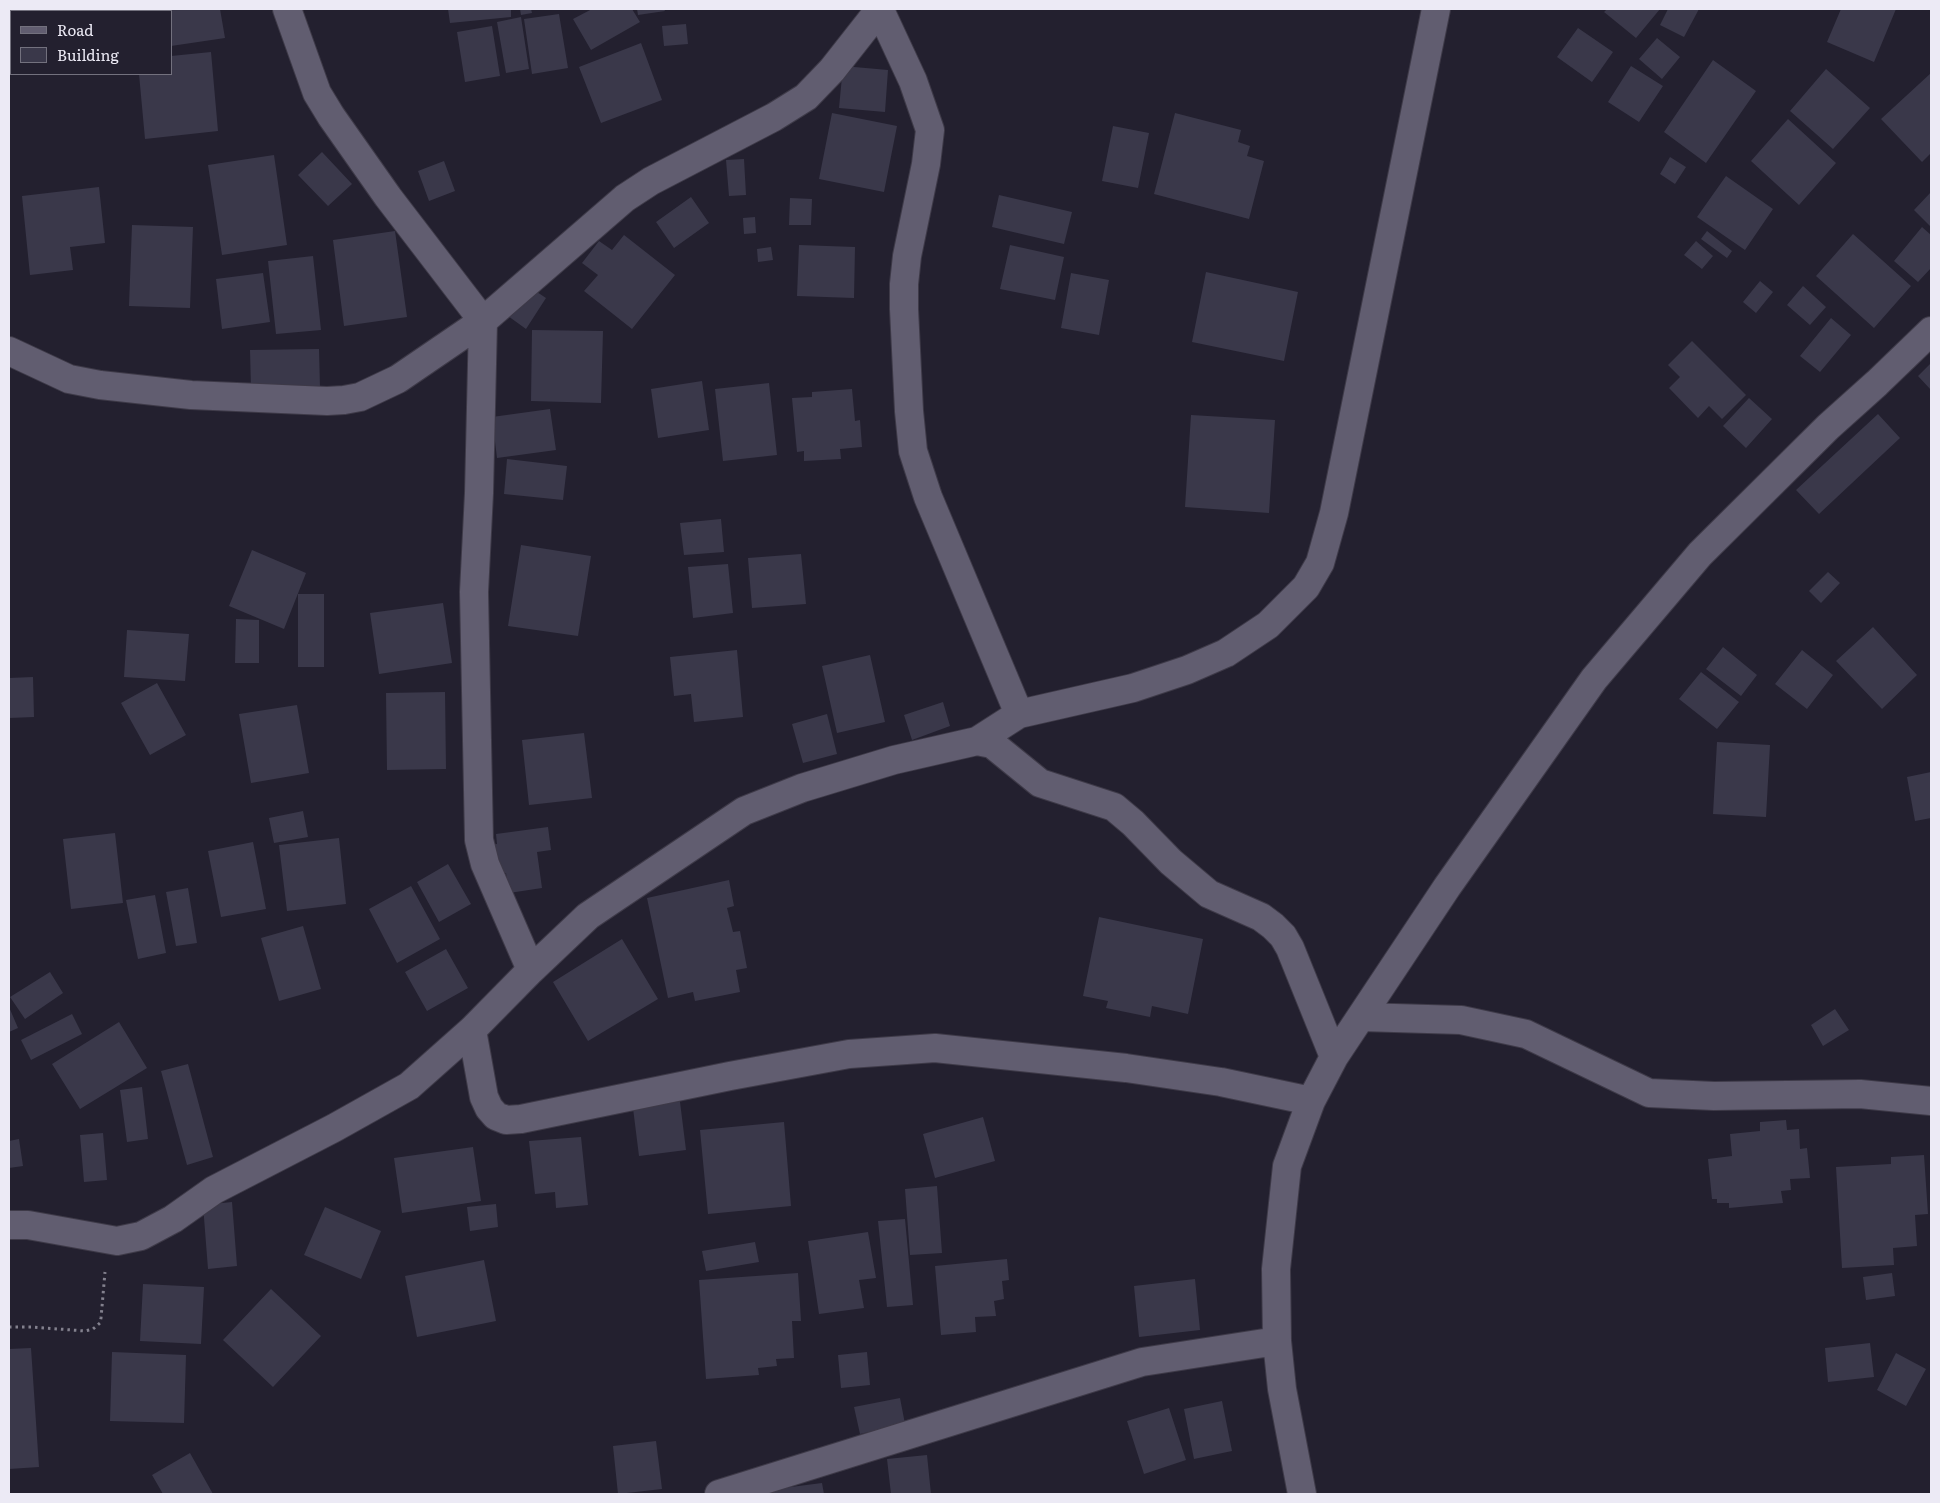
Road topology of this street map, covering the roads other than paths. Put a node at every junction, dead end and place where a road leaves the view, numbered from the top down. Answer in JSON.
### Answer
{"nodes":[{"id":1,"x":287,"y":9,"type":"edge"},
{"id":2,"x":880,"y":9,"type":"edge"},
{"id":3,"x":1436,"y":9,"type":"edge"},
{"id":4,"x":483,"y":321,"type":"junction"},
{"id":5,"x":1931,"y":332,"type":"edge"},
{"id":6,"x":9,"y":351,"type":"edge"},
{"id":7,"x":1020,"y":714,"type":"junction"},
{"id":8,"x":977,"y":741,"type":"junction"},
{"id":9,"x":531,"y":970,"type":"junction"},
{"id":10,"x":1361,"y":1017,"type":"junction"},
{"id":11,"x":472,"y":1030,"type":"junction"},
{"id":12,"x":1334,"y":1058,"type":"junction"},
{"id":13,"x":1311,"y":1101,"type":"junction"},
{"id":14,"x":1931,"y":1101,"type":"edge"},
{"id":15,"x":9,"y":1225,"type":"edge"},
{"id":16,"x":1278,"y":1341,"type":"junction"},
{"id":17,"x":719,"y":1494,"type":"edge"},
{"id":18,"x":1302,"y":1494,"type":"edge"}],
"edges":[{"from":1,"to":4,"type":"street"},
{"from":2,"to":4,"type":"street"},
{"from":2,"to":7,"type":"street"},
{"from":3,"to":7,"type":"street"},
{"from":4,"to":6,"type":"street"},
{"from":4,"to":9,"type":"street"},
{"from":5,"to":10,"type":"street"},
{"from":7,"to":8,"type":"street"},
{"from":8,"to":9,"type":"street"},
{"from":8,"to":12,"type":"street"},
{"from":9,"to":11,"type":"street"},
{"from":10,"to":12,"type":"street"},
{"from":10,"to":14,"type":"street"},
{"from":11,"to":13,"type":"street"},
{"from":11,"to":15,"type":"street"},
{"from":12,"to":13,"type":"street"},
{"from":13,"to":16,"type":"street"},
{"from":16,"to":17,"type":"street"},
{"from":16,"to":18,"type":"street"}]}
